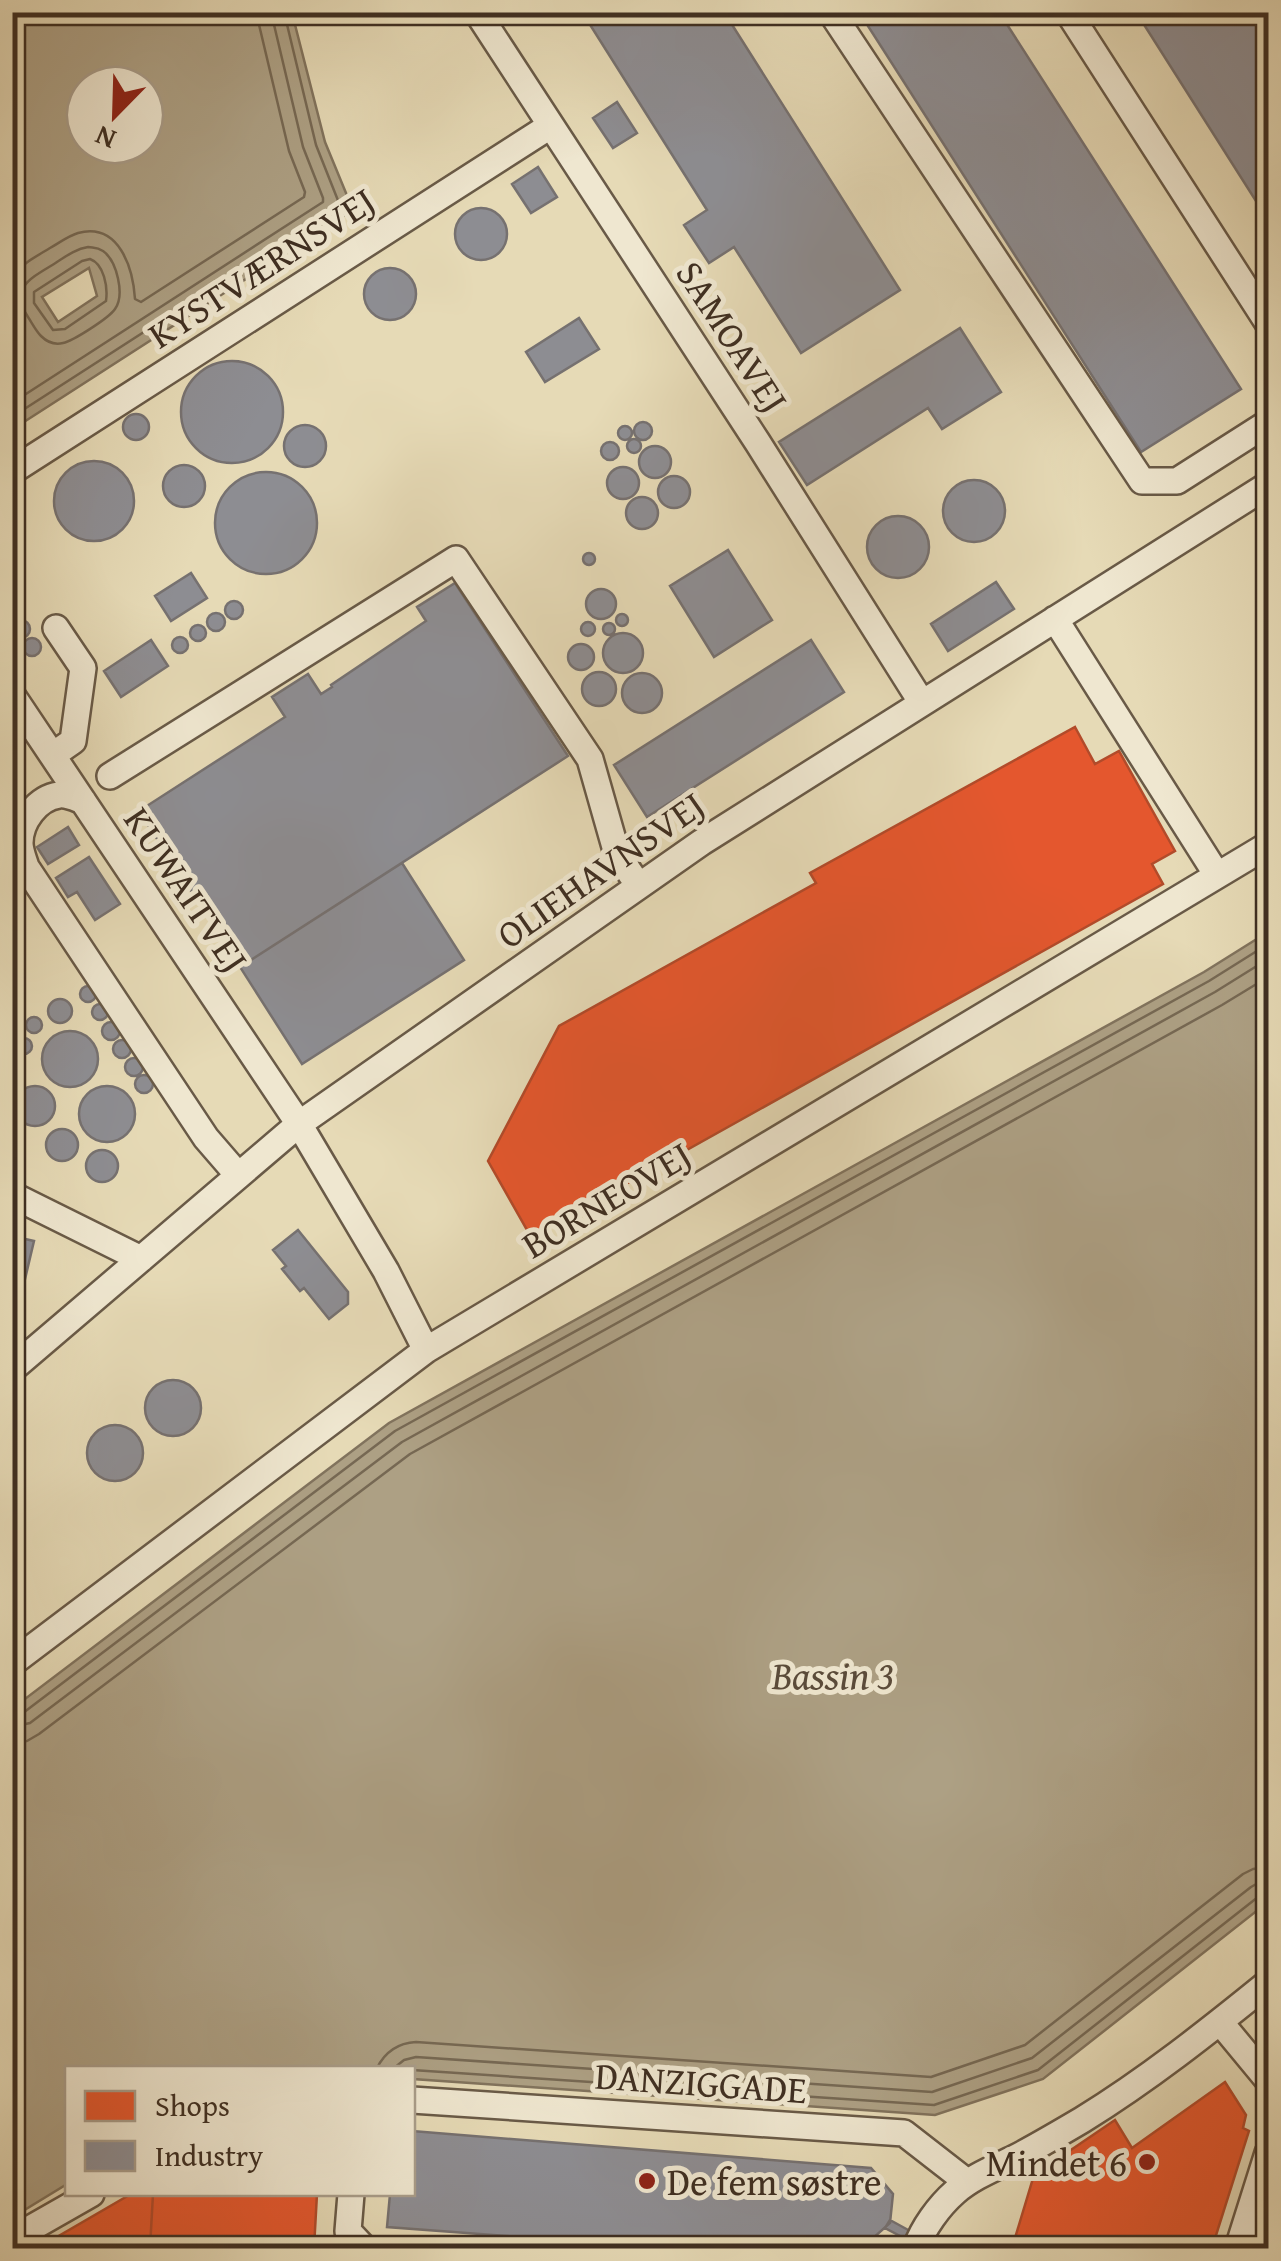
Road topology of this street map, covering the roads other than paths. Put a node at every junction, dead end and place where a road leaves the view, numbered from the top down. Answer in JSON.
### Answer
{"nodes":[{"id":1,"x":476,"y":12,"type":"edge"},
{"id":2,"x":831,"y":12,"type":"edge"},
{"id":3,"x":1068,"y":12,"type":"edge"},
{"id":4,"x":550,"y":126,"type":"junction"},
{"id":5,"x":1268,"y":323,"type":"edge"},
{"id":6,"x":1268,"y":424,"type":"edge"},
{"id":7,"x":12,"y":471,"type":"edge"},
{"id":8,"x":1268,"y":484,"type":"edge"},
{"id":9,"x":1055,"y":619,"type":"junction"},
{"id":10,"x":56,"y":628,"type":"dead end"},
{"id":11,"x":12,"y":696,"type":"edge"},
{"id":12,"x":922,"y":703,"type":"junction"},
{"id":13,"x":53,"y":756,"type":"junction"},
{"id":14,"x":110,"y":776,"type":"dead end"},
{"id":15,"x":83,"y":801,"type":"junction"},
{"id":16,"x":20,"y":816,"type":"edge"},
{"id":17,"x":1268,"y":845,"type":"edge"},
{"id":18,"x":1218,"y":875,"type":"junction"},
{"id":19,"x":639,"y":886,"type":"junction"},
{"id":20,"x":298,"y":1124,"type":"junction"},
{"id":21,"x":238,"y":1176,"type":"junction"},
{"id":22,"x":12,"y":1195,"type":"edge"},
{"id":23,"x":141,"y":1259,"type":"junction"},
{"id":24,"x":426,"y":1350,"type":"junction"},
{"id":25,"x":16,"y":1362,"type":"edge"},
{"id":26,"x":12,"y":1663,"type":"edge"},
{"id":27,"x":1268,"y":1983,"type":"edge"},
{"id":28,"x":1220,"y":2022,"type":"junction"},
{"id":29,"x":1268,"y":2080,"type":"edge"},
{"id":30,"x":415,"y":2100,"type":"edge"},
{"id":31,"x":1268,"y":2153,"type":"edge"},
{"id":32,"x":968,"y":2182,"type":"junction"},
{"id":33,"x":87,"y":2196,"type":"edge"},
{"id":34,"x":351,"y":2196,"type":"edge"},
{"id":35,"x":12,"y":2239,"type":"edge"},
{"id":36,"x":364,"y":2248,"type":"edge"},
{"id":37,"x":916,"y":2248,"type":"edge"},
{"id":38,"x":1238,"y":2248,"type":"edge"}],
"edges":[{"from":1,"to":4,"type":"street","name":"SAMOAVEJ"},
{"from":2,"to":6,"type":"street"},
{"from":3,"to":5,"type":"street"},
{"from":4,"to":7,"type":"street","name":"KYSTVÆRNSVEJ"},
{"from":4,"to":12,"type":"street","name":"SAMOAVEJ"},
{"from":8,"to":9,"type":"street","name":"OLIEHAVNSVEJ"},
{"from":9,"to":12,"type":"street","name":"OLIEHAVNSVEJ"},
{"from":9,"to":18,"type":"street"},
{"from":10,"to":13,"type":"street"},
{"from":11,"to":13,"type":"street","name":"KUWAITVEJ"},
{"from":12,"to":19,"type":"street","name":"OLIEHAVNSVEJ"},
{"from":13,"to":15,"type":"street","name":"KUWAITVEJ"},
{"from":14,"to":19,"type":"street"},
{"from":15,"to":16,"type":"street"},
{"from":15,"to":20,"type":"street","name":"KUWAITVEJ"},
{"from":16,"to":21,"type":"street"},
{"from":17,"to":18,"type":"street","name":"BORNEOVEJ"},
{"from":18,"to":24,"type":"street","name":"BORNEOVEJ"},
{"from":19,"to":20,"type":"street","name":"OLIEHAVNSVEJ"},
{"from":20,"to":21,"type":"street","name":"OLIEHAVNSVEJ"},
{"from":20,"to":24,"type":"street","name":"KUWAITVEJ"},
{"from":21,"to":23,"type":"street","name":"OLIEHAVNSVEJ"},
{"from":22,"to":23,"type":"street"},
{"from":23,"to":25,"type":"street","name":"OLIEHAVNSVEJ"},
{"from":24,"to":26,"type":"street","name":"BORNEOVEJ"},
{"from":27,"to":28,"type":"street"},
{"from":28,"to":29,"type":"street"},
{"from":28,"to":32,"type":"street"},
{"from":30,"to":32,"type":"street","name":"DANZIGGADE"},
{"from":31,"to":38,"type":"street"},
{"from":32,"to":37,"type":"street"},
{"from":33,"to":35,"type":"street"},
{"from":34,"to":36,"type":"street"}]}
